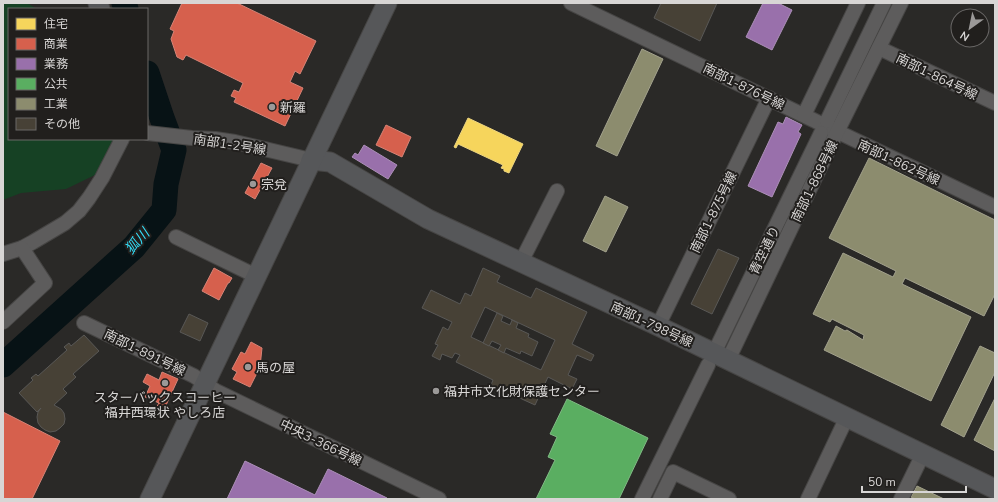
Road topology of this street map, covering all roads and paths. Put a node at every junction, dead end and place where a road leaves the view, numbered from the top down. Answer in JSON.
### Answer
{"nodes":[{"id":1,"x":387,"y":3,"type":"edge"},
{"id":2,"x":572,"y":3,"type":"edge"},
{"id":3,"x":858,"y":3,"type":"edge"},
{"id":4,"x":884,"y":3,"type":"edge"},
{"id":5,"x":901,"y":3,"type":"edge"},
{"id":6,"x":879,"y":48,"type":"junction"},
{"id":7,"x":769,"y":98,"type":"junction"},
{"id":8,"x":995,"y":103,"type":"edge"},
{"id":9,"x":804,"y":115,"type":"junction"},
{"id":10,"x":837,"y":132,"type":"junction"},
{"id":11,"x":148,"y":133,"type":"edge"},
{"id":12,"x":121,"y":140,"type":"edge"},
{"id":13,"x":311,"y":160,"type":"junction"},
{"id":14,"x":557,"y":191,"type":"dead end"},
{"id":15,"x":995,"y":208,"type":"edge"},
{"id":16,"x":176,"y":237,"type":"dead end"},
{"id":17,"x":22,"y":248,"type":"junction"},
{"id":18,"x":3,"y":254,"type":"edge"},
{"id":19,"x":521,"y":262,"type":"junction"},
{"id":20,"x":256,"y":276,"type":"junction"},
{"id":21,"x":3,"y":322,"type":"edge"},
{"id":22,"x":84,"y":323,"type":"dead end"},
{"id":23,"x":658,"y":326,"type":"junction"},
{"id":24,"x":722,"y":353,"type":"junction"},
{"id":25,"x":708,"y":365,"type":"dead end"},
{"id":26,"x":204,"y":383,"type":"junction"},
{"id":27,"x":847,"y":417,"type":"junction"},
{"id":28,"x":923,"y":454,"type":"junction"},
{"id":29,"x":995,"y":489,"type":"edge"},
{"id":30,"x":150,"y":499,"type":"edge"},
{"id":31,"x":439,"y":499,"type":"edge"},
{"id":32,"x":642,"y":499,"type":"edge"},
{"id":33,"x":660,"y":499,"type":"edge"},
{"id":34,"x":729,"y":499,"type":"edge"},
{"id":35,"x":808,"y":499,"type":"edge"},
{"id":36,"x":901,"y":499,"type":"edge"}],
"edges":[{"from":1,"to":13,"type":"street"},
{"from":2,"to":7,"type":"street","name":"南部1-876号線"},
{"from":3,"to":9,"type":"street"},
{"from":4,"to":24,"type":"street","name":"青空通り"},
{"from":5,"to":6,"type":"street","name":"南部1-868号線"},
{"from":6,"to":8,"type":"street","name":"南部1-864号線"},
{"from":6,"to":10,"type":"street","name":"南部1-868号線"},
{"from":7,"to":9,"type":"street","name":"南部1-876号線"},
{"from":7,"to":23,"type":"street","name":"南部1-875号線"},
{"from":9,"to":10,"type":"street","name":"南部1-862号線"},
{"from":10,"to":15,"type":"street","name":"南部1-862号線"},
{"from":10,"to":24,"type":"street","name":"南部1-868号線"},
{"from":11,"to":13,"type":"street","name":"南部1-2号線"},
{"from":12,"to":17,"type":"street"},
{"from":13,"to":19,"type":"street","name":"南部1-798号線"},
{"from":13,"to":20,"type":"street"},
{"from":14,"to":19,"type":"street"},
{"from":16,"to":20,"type":"street"},
{"from":17,"to":18,"type":"street"},
{"from":17,"to":21,"type":"street"},
{"from":19,"to":23,"type":"street","name":"南部1-798号線"},
{"from":20,"to":26,"type":"street"},
{"from":22,"to":26,"type":"street","name":"南部1-891号線"},
{"from":23,"to":24,"type":"street","name":"南部1-798号線"},
{"from":24,"to":27,"type":"street","name":"南部1-798号線"},
{"from":25,"to":32,"type":"street"},
{"from":26,"to":30,"type":"street"},
{"from":26,"to":31,"type":"street","name":"中央3-366号線"},
{"from":27,"to":28,"type":"street","name":"南部1-798号線"},
{"from":27,"to":35,"type":"street"},
{"from":28,"to":29,"type":"street","name":"南部1-798号線"},
{"from":28,"to":36,"type":"street"},
{"from":33,"to":34,"type":"street"}]}
